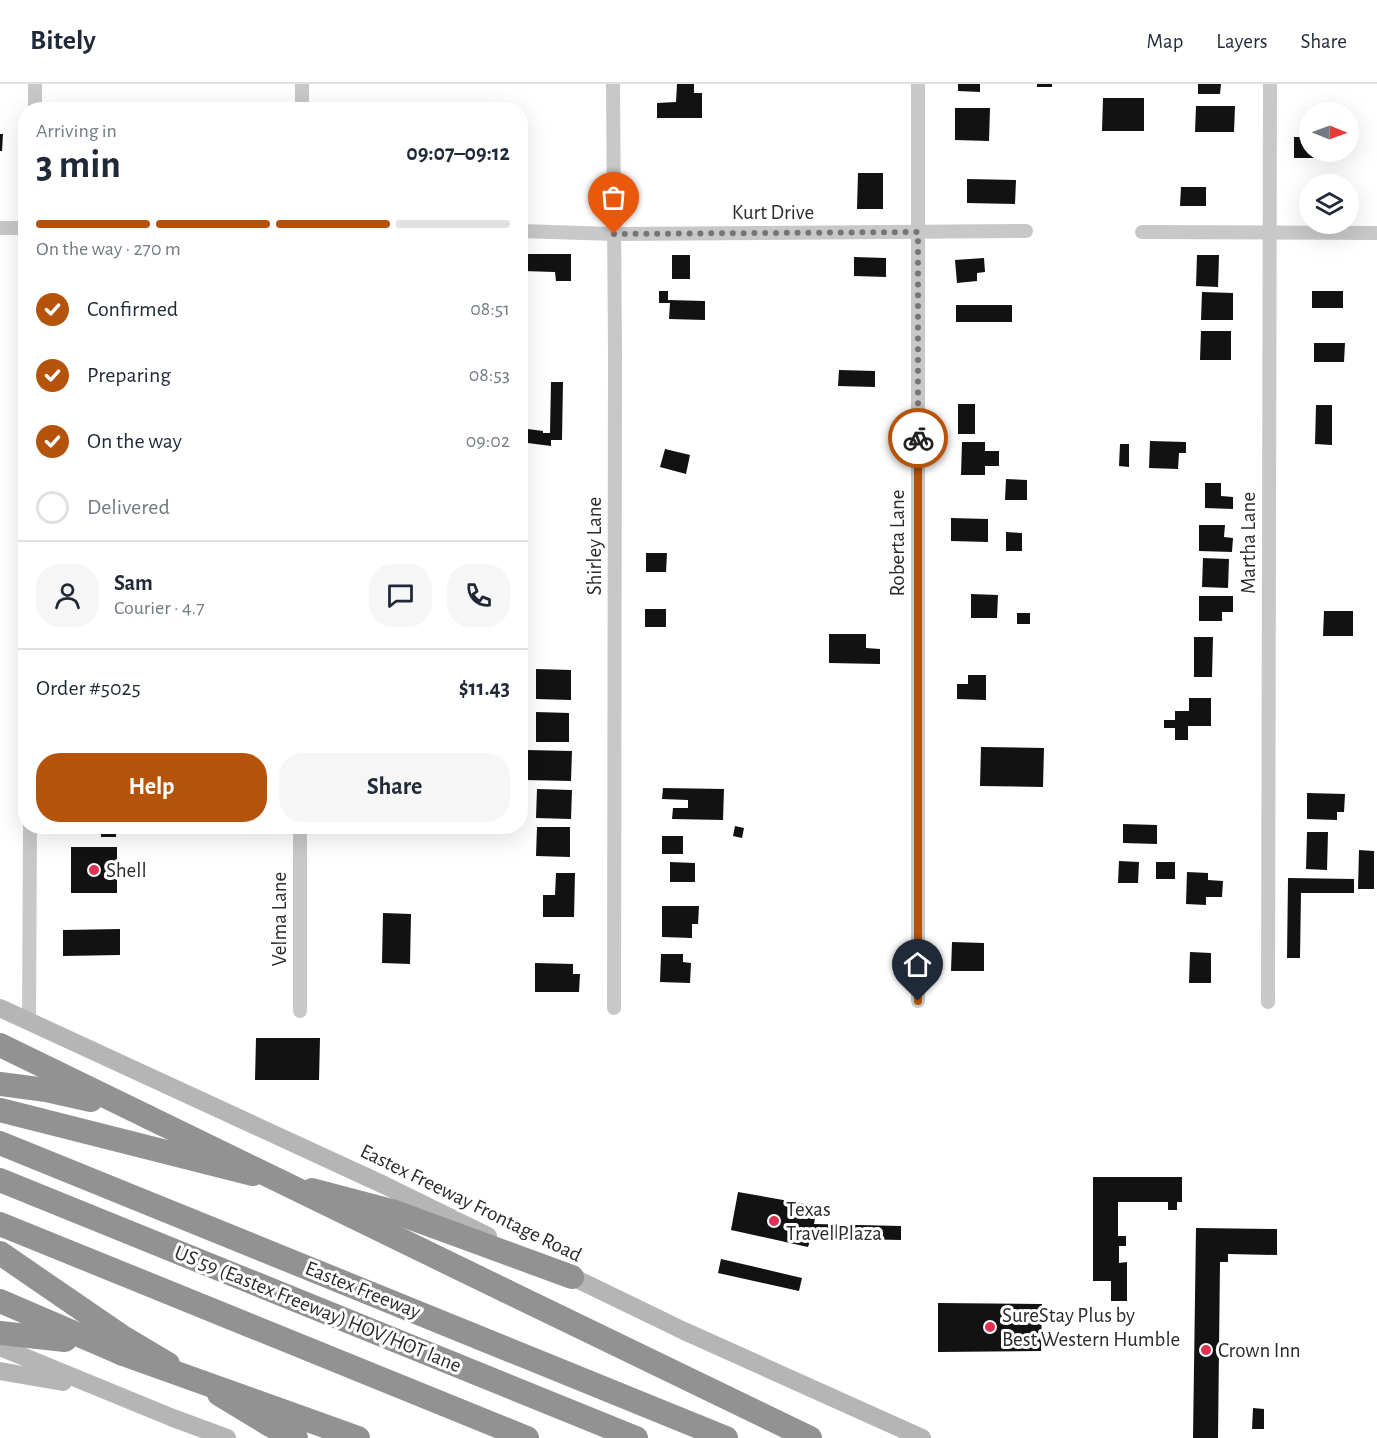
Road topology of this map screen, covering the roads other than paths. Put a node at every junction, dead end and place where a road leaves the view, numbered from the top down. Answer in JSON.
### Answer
{"nodes":[{"id":1,"x":35,"y":84,"type":"edge"},
{"id":2,"x":303,"y":84,"type":"edge"},
{"id":3,"x":613,"y":84,"type":"edge"},
{"id":4,"x":918,"y":84,"type":"edge"},
{"id":5,"x":1270,"y":84,"type":"edge"},
{"id":6,"x":35,"y":102,"type":"edge"},
{"id":7,"x":302,"y":102,"type":"edge"},
{"id":8,"x":0,"y":228,"type":"edge"},
{"id":9,"x":18,"y":228,"type":"edge"},
{"id":10,"x":528,"y":231,"type":"edge"},
{"id":11,"x":1026,"y":231,"type":"dead end"},
{"id":12,"x":918,"y":232,"type":"junction"},
{"id":13,"x":1142,"y":232,"type":"dead end"},
{"id":14,"x":1269,"y":233,"type":"junction"},
{"id":15,"x":1377,"y":233,"type":"edge"},
{"id":16,"x":614,"y":234,"type":"junction"},
{"id":17,"x":30,"y":834,"type":"edge"},
{"id":18,"x":300,"y":834,"type":"edge"},
{"id":19,"x":918,"y":1001,"type":"dead end"},
{"id":20,"x":1268,"y":1002,"type":"dead end"},
{"id":21,"x":0,"y":1008,"type":"edge"},
{"id":22,"x":614,"y":1008,"type":"dead end"},
{"id":23,"x":300,"y":1011,"type":"dead end"},
{"id":24,"x":29,"y":1022,"type":"junction"},
{"id":25,"x":0,"y":1045,"type":"edge"},
{"id":26,"x":0,"y":1084,"type":"edge"},
{"id":27,"x":0,"y":1110,"type":"edge"},
{"id":28,"x":148,"y":1118,"type":"junction"},
{"id":29,"x":0,"y":1143,"type":"edge"},
{"id":30,"x":0,"y":1180,"type":"edge"},
{"id":31,"x":0,"y":1224,"type":"edge"},
{"id":32,"x":0,"y":1253,"type":"edge"},
{"id":33,"x":572,"y":1277,"type":"junction"},
{"id":34,"x":0,"y":1301,"type":"edge"},
{"id":35,"x":0,"y":1333,"type":"edge"},
{"id":36,"x":0,"y":1347,"type":"edge"},
{"id":37,"x":123,"y":1354,"type":"junction"},
{"id":38,"x":0,"y":1371,"type":"edge"},
{"id":39,"x":99,"y":1389,"type":"junction"},
{"id":40,"x":227,"y":1438,"type":"edge"},
{"id":41,"x":296,"y":1438,"type":"edge"},
{"id":42,"x":358,"y":1438,"type":"edge"},
{"id":43,"x":527,"y":1438,"type":"edge"},
{"id":44,"x":636,"y":1438,"type":"edge"},
{"id":45,"x":726,"y":1438,"type":"edge"},
{"id":46,"x":810,"y":1438,"type":"edge"},
{"id":47,"x":922,"y":1438,"type":"edge"}],
"edges":[{"from":1,"to":6,"type":"street"},
{"from":2,"to":7,"type":"street"},
{"from":3,"to":16,"type":"street","name":"Shirley Lane"},
{"from":4,"to":12,"type":"street","name":"Roberta Lane"},
{"from":5,"to":14,"type":"street","name":"Martha Lane"},
{"from":8,"to":9,"type":"street"},
{"from":10,"to":16,"type":"street","name":"Kurt Drive"},
{"from":11,"to":12,"type":"street","name":"Kurt Drive"},
{"from":12,"to":16,"type":"street","name":"Kurt Drive"},
{"from":12,"to":19,"type":"street","name":"Roberta Lane"},
{"from":13,"to":14,"type":"street"},
{"from":14,"to":15,"type":"street"},
{"from":14,"to":20,"type":"street","name":"Martha Lane"},
{"from":16,"to":22,"type":"street","name":"Shirley Lane"},
{"from":17,"to":24,"type":"street"},
{"from":18,"to":23,"type":"street","name":"Velma Lane"},
{"from":21,"to":24,"type":"main road","name":"Eastex Freeway Frontage Road"},
{"from":24,"to":33,"type":"main road","name":"Eastex Freeway Frontage Road"},
{"from":25,"to":28,"type":"highway"},
{"from":26,"to":28,"type":"highway"},
{"from":27,"to":33,"type":"highway"},
{"from":28,"to":46,"type":"highway","bridge":true},
{"from":29,"to":45,"type":"highway","name":"Eastex Freeway"},
{"from":30,"to":44,"type":"highway","name":"US 59 (Eastex Freeway) HOV/HOT lane"},
{"from":31,"to":43,"type":"highway"},
{"from":32,"to":41,"type":"highway"},
{"from":33,"to":47,"type":"main road","name":"Eastex Freeway Frontage Road"},
{"from":34,"to":37,"type":"highway"},
{"from":35,"to":37,"type":"highway"},
{"from":36,"to":39,"type":"main road"},
{"from":37,"to":42,"type":"highway","bridge":true},
{"from":38,"to":39,"type":"main road"},
{"from":39,"to":40,"type":"main road"}]}
